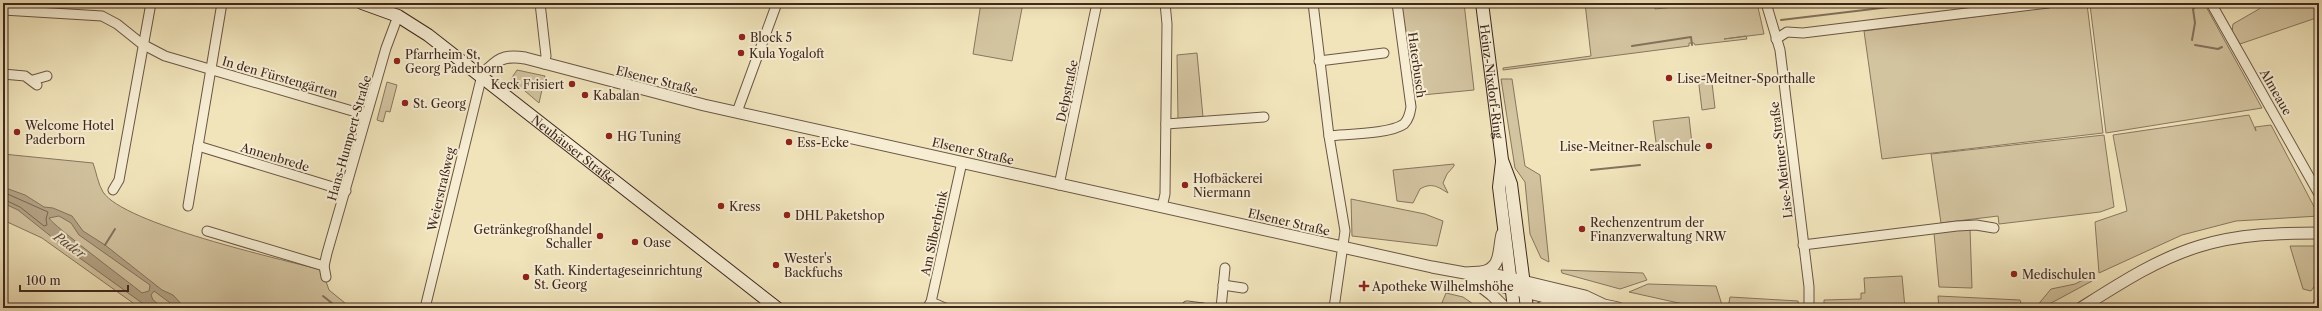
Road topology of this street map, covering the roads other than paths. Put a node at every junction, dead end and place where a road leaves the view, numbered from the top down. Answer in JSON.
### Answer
{"nodes":[{"id":1,"x":151,"y":3,"type":"edge"},
{"id":2,"x":222,"y":3,"type":"edge"},
{"id":3,"x":362,"y":3,"type":"edge"},
{"id":4,"x":540,"y":3,"type":"edge"},
{"id":5,"x":777,"y":3,"type":"edge"},
{"id":6,"x":1097,"y":3,"type":"edge"},
{"id":7,"x":1165,"y":3,"type":"edge"},
{"id":8,"x":1313,"y":3,"type":"edge"},
{"id":9,"x":1397,"y":3,"type":"edge"},
{"id":10,"x":1482,"y":3,"type":"edge"},
{"id":11,"x":1766,"y":3,"type":"edge"},
{"id":12,"x":2048,"y":3,"type":"edge"},
{"id":13,"x":2211,"y":3,"type":"edge"},
{"id":14,"x":3,"y":10,"type":"edge"},
{"id":15,"x":398,"y":16,"type":"junction"},
{"id":16,"x":1779,"y":38,"type":"junction"},
{"id":17,"x":142,"y":44,"type":"junction"},
{"id":18,"x":1384,"y":53,"type":"dead end"},
{"id":19,"x":1319,"y":61,"type":"junction"},
{"id":20,"x":544,"y":64,"type":"junction"},
{"id":21,"x":210,"y":70,"type":"junction"},
{"id":22,"x":3,"y":74,"type":"edge"},
{"id":23,"x":482,"y":75,"type":"junction"},
{"id":24,"x":47,"y":76,"type":"dead end"},
{"id":25,"x":736,"y":112,"type":"junction"},
{"id":26,"x":366,"y":115,"type":"junction"},
{"id":27,"x":1264,"y":117,"type":"dead end"},
{"id":28,"x":1166,"y":124,"type":"junction"},
{"id":29,"x":1329,"y":136,"type":"junction"},
{"id":30,"x":198,"y":146,"type":"junction"},
{"id":31,"x":1502,"y":160,"type":"junction"},
{"id":32,"x":962,"y":162,"type":"junction"},
{"id":33,"x":1059,"y":185,"type":"junction"},
{"id":34,"x":113,"y":190,"type":"dead end"},
{"id":35,"x":346,"y":191,"type":"junction"},
{"id":36,"x":2319,"y":194,"type":"edge"},
{"id":37,"x":188,"y":206,"type":"dead end"},
{"id":38,"x":1162,"y":207,"type":"junction"},
{"id":39,"x":1504,"y":228,"type":"junction"},
{"id":40,"x":1994,"y":228,"type":"dead end"},
{"id":41,"x":207,"y":231,"type":"dead end"},
{"id":42,"x":2319,"y":232,"type":"edge"},
{"id":43,"x":1803,"y":245,"type":"junction"},
{"id":44,"x":1342,"y":247,"type":"junction"},
{"id":45,"x":324,"y":266,"type":"junction"},
{"id":46,"x":1225,"y":268,"type":"dead end"},
{"id":47,"x":1482,"y":272,"type":"junction"},
{"id":48,"x":326,"y":276,"type":"dead end"},
{"id":49,"x":1468,"y":276,"type":"junction"},
{"id":50,"x":1511,"y":283,"type":"junction"},
{"id":51,"x":1223,"y":285,"type":"junction"},
{"id":52,"x":1524,"y":287,"type":"junction"},
{"id":53,"x":1809,"y":287,"type":"junction"},
{"id":54,"x":1243,"y":288,"type":"dead end"},
{"id":55,"x":1558,"y":300,"type":"junction"},
{"id":56,"x":1604,"y":304,"type":"junction"},
{"id":57,"x":929,"y":305,"type":"edge"},
{"id":58,"x":2319,"y":305,"type":"edge"},
{"id":59,"x":1187,"y":306,"type":"dead end"},
{"id":60,"x":425,"y":308,"type":"edge"},
{"id":61,"x":778,"y":308,"type":"edge"},
{"id":62,"x":945,"y":308,"type":"edge"},
{"id":63,"x":1203,"y":308,"type":"edge"},
{"id":64,"x":1221,"y":308,"type":"edge"},
{"id":65,"x":1334,"y":308,"type":"edge"},
{"id":66,"x":1505,"y":308,"type":"edge"},
{"id":67,"x":1514,"y":308,"type":"edge"},
{"id":68,"x":1527,"y":308,"type":"edge"},
{"id":69,"x":1541,"y":308,"type":"edge"},
{"id":70,"x":1618,"y":308,"type":"edge"},
{"id":71,"x":1809,"y":308,"type":"edge"},
{"id":72,"x":1816,"y":308,"type":"edge"},
{"id":73,"x":2081,"y":308,"type":"edge"},
{"id":74,"x":2318,"y":308,"type":"edge"}],
"edges":[{"from":1,"to":17,"type":"street"},
{"from":2,"to":21,"type":"street","name":"In den Fürstengärten"},
{"from":3,"to":15,"type":"main road","name":"Neuhäuser Straße"},
{"from":4,"to":20,"type":"street"},
{"from":5,"to":25,"type":"street"},
{"from":6,"to":33,"type":"street","name":"Delpstraße"},
{"from":7,"to":28,"type":"street"},
{"from":8,"to":19,"type":"street"},
{"from":9,"to":29,"type":"street","name":"Haterbusch"},
{"from":10,"to":31,"type":"main road","name":"Heinz-Nixdorf-Ring"},
{"from":11,"to":16,"type":"street","name":"Lise-Meitner-Straße"},
{"from":12,"to":16,"type":"street"},
{"from":13,"to":36,"type":"street","name":"Almeaue"},
{"from":14,"to":17,"type":"street"},
{"from":15,"to":23,"type":"main road","name":"Neuhäuser Straße"},
{"from":15,"to":26,"type":"street","name":"Hans-Humpert-Straße"},
{"from":16,"to":43,"type":"street","name":"Lise-Meitner-Straße"},
{"from":17,"to":21,"type":"street"},
{"from":17,"to":34,"type":"street"},
{"from":18,"to":19,"type":"street"},
{"from":19,"to":29,"type":"street"},
{"from":20,"to":23,"type":"street","name":"Elsener Straße"},
{"from":20,"to":25,"type":"street","name":"Elsener Straße"},
{"from":21,"to":26,"type":"street","name":"In den Fürstengärten"},
{"from":21,"to":30,"type":"street","name":"In den Fürstengärten"},
{"from":22,"to":24,"type":"street"},
{"from":23,"to":60,"type":"street","name":"Weierstraßweg"},
{"from":23,"to":61,"type":"main road","name":"Neuhäuser Straße"},
{"from":25,"to":32,"type":"street","name":"Elsener Straße"},
{"from":26,"to":35,"type":"street","name":"Hans-Humpert-Straße"},
{"from":27,"to":28,"type":"street"},
{"from":28,"to":38,"type":"street"},
{"from":29,"to":44,"type":"street"},
{"from":30,"to":35,"type":"street","name":"Annenbrede"},
{"from":30,"to":37,"type":"street","name":"In den Fürstengärten"},
{"from":31,"to":39,"type":"main road","name":"Heinz-Nixdorf-Ring"},
{"from":31,"to":52,"type":"main road","name":"Heinz-Nixdorf-Ring"},
{"from":32,"to":33,"type":"street","name":"Elsener Straße"},
{"from":32,"to":57,"type":"street","name":"Am Silberbrink"},
{"from":33,"to":38,"type":"street","name":"Elsener Straße"},
{"from":35,"to":45,"type":"street","name":"Hans-Humpert-Straße"},
{"from":38,"to":44,"type":"street","name":"Elsener Straße"},
{"from":39,"to":47,"type":"street"},
{"from":39,"to":50,"type":"main road","name":"Heinz-Nixdorf-Ring"},
{"from":40,"to":43,"type":"street"},
{"from":41,"to":45,"type":"street"},
{"from":42,"to":73,"type":"street"},
{"from":43,"to":53,"type":"street","name":"Lise-Meitner-Straße"},
{"from":44,"to":49,"type":"street","name":"Elsener Straße"},
{"from":44,"to":65,"type":"street"},
{"from":45,"to":48,"type":"street","name":"Hans-Humpert-Straße"},
{"from":46,"to":51,"type":"street"},
{"from":47,"to":49,"type":"street","name":"Elsener Straße"},
{"from":47,"to":50,"type":"street","name":"Elsener Straße"},
{"from":49,"to":50,"type":"street","name":"Elsener Straße"},
{"from":49,"to":66,"type":"street"},
{"from":50,"to":52,"type":"street","name":"Elsener Straße"},
{"from":50,"to":67,"type":"main road","name":"Heinz-Nixdorf-Ring"},
{"from":51,"to":54,"type":"street"},
{"from":51,"to":64,"type":"street"},
{"from":52,"to":55,"type":"street"},
{"from":52,"to":56,"type":"street"},
{"from":52,"to":68,"type":"main road","name":"Heinz-Nixdorf-Ring"},
{"from":53,"to":71,"type":"street","name":"Lise-Meitner-Straße"},
{"from":53,"to":72,"type":"street","name":"Lise-Meitner-Straße"},
{"from":55,"to":56,"type":"street"},
{"from":55,"to":69,"type":"street"},
{"from":56,"to":70,"type":"street"},
{"from":57,"to":62,"type":"street"},
{"from":58,"to":74,"type":"street"},
{"from":59,"to":63,"type":"street"}]}
